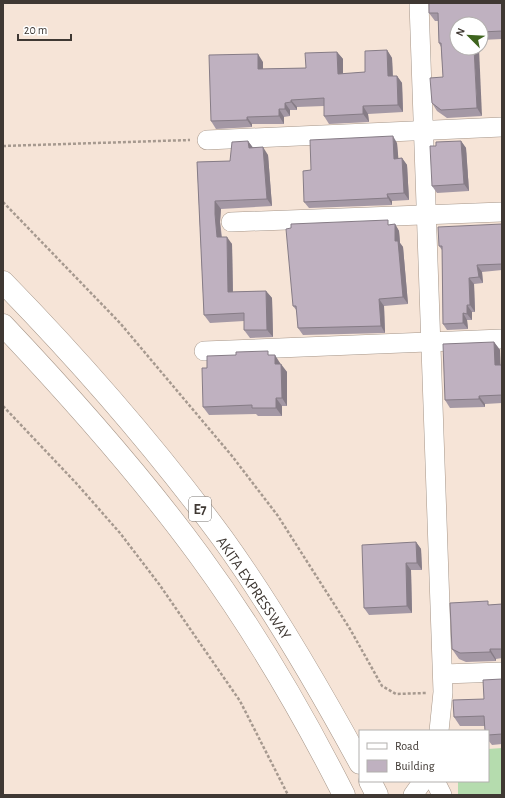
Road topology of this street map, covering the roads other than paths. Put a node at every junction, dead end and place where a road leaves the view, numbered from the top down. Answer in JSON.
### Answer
{"nodes":[{"id":1,"x":419,"y":3,"type":"edge"},
{"id":2,"x":502,"y":127,"type":"edge"},
{"id":3,"x":424,"y":130,"type":"junction"},
{"id":4,"x":207,"y":140,"type":"road end"},
{"id":5,"x":502,"y":212,"type":"edge"},
{"id":6,"x":426,"y":215,"type":"junction"},
{"id":7,"x":231,"y":222,"type":"dead end"},
{"id":8,"x":3,"y":282,"type":"edge"},
{"id":9,"x":3,"y":325,"type":"edge"},
{"id":10,"x":502,"y":339,"type":"edge"},
{"id":11,"x":431,"y":343,"type":"junction"},
{"id":12,"x":204,"y":352,"type":"dead end"},
{"id":13,"x":502,"y":672,"type":"edge"},
{"id":14,"x":443,"y":683,"type":"junction"},
{"id":15,"x":439,"y":730,"type":"edge"},
{"id":16,"x":359,"y":760,"type":"edge"},
{"id":17,"x":370,"y":782,"type":"edge"},
{"id":18,"x":422,"y":782,"type":"edge"},
{"id":19,"x":436,"y":782,"type":"edge"},
{"id":20,"x":344,"y":795,"type":"edge"},
{"id":21,"x":377,"y":795,"type":"edge"},
{"id":22,"x":413,"y":795,"type":"edge"},
{"id":23,"x":442,"y":795,"type":"edge"}],
"edges":[{"from":1,"to":3,"type":"street"},
{"from":2,"to":3,"type":"street"},
{"from":3,"to":4,"type":"street"},
{"from":3,"to":6,"type":"street"},
{"from":5,"to":6,"type":"street"},
{"from":6,"to":7,"type":"street"},
{"from":6,"to":11,"type":"street"},
{"from":8,"to":16,"type":"highway","name":"AKITA EXPRESSWAY","number":"E7"},
{"from":9,"to":20,"type":"highway","name":"AKITA EXPRESSWAY","number":"E7"},
{"from":10,"to":11,"type":"street"},
{"from":11,"to":12,"type":"street"},
{"from":11,"to":14,"type":"street"},
{"from":13,"to":14,"type":"street"},
{"from":14,"to":15,"type":"street"},
{"from":17,"to":21,"type":"highway"},
{"from":18,"to":22,"type":"street"},
{"from":19,"to":23,"type":"street"}]}
